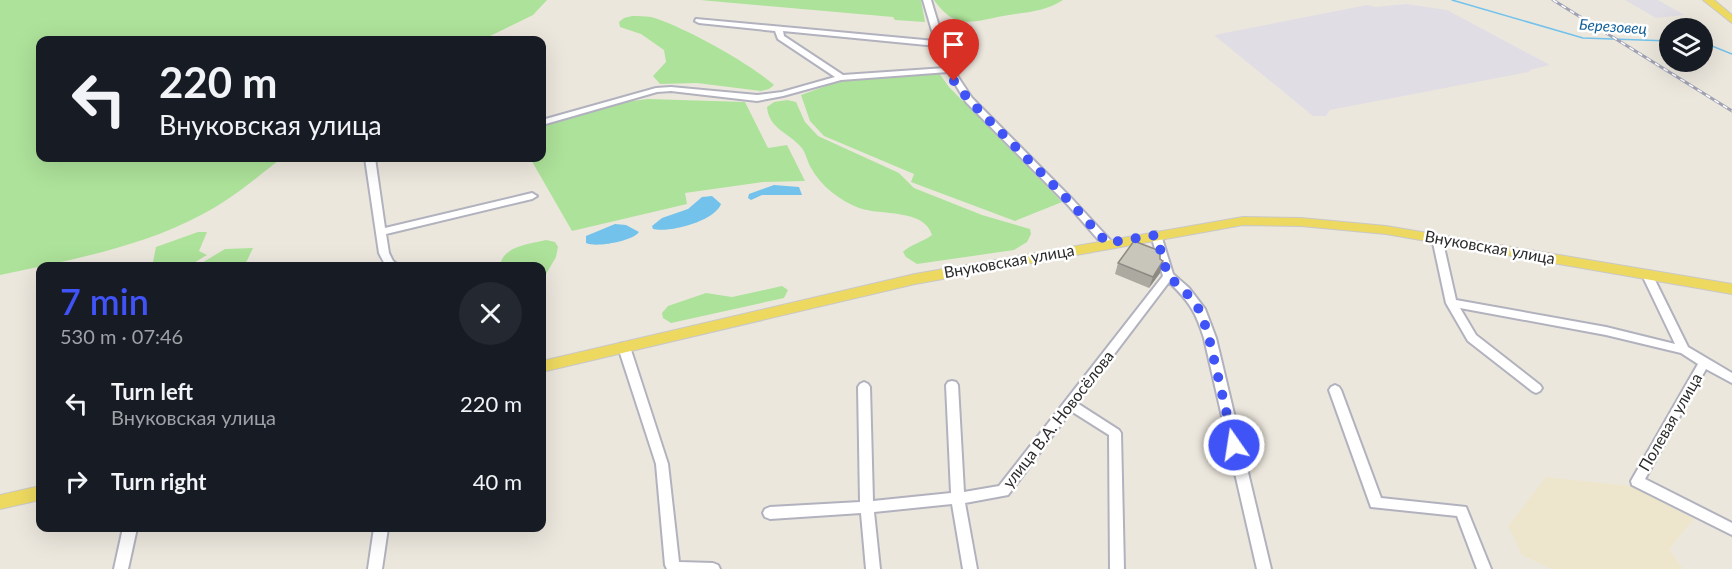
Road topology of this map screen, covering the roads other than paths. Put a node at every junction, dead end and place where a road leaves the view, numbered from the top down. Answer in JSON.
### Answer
{"nodes":[{"id":1,"x":927,"y":0,"type":"edge"},
{"id":2,"x":1708,"y":0,"type":"edge"},
{"id":3,"x":1732,"y":20,"type":"edge"},
{"id":4,"x":699,"y":21,"type":"dead end"},
{"id":5,"x":778,"y":29,"type":"junction"},
{"id":6,"x":939,"y":44,"type":"junction"},
{"id":7,"x":948,"y":70,"type":"junction"},
{"id":8,"x":841,"y":78,"type":"junction"},
{"id":9,"x":546,"y":122,"type":"edge"},
{"id":10,"x":371,"y":162,"type":"edge"},
{"id":11,"x":532,"y":196,"type":"dead end"},
{"id":12,"x":381,"y":232,"type":"junction"},
{"id":13,"x":1156,"y":235,"type":"junction"},
{"id":14,"x":1437,"y":238,"type":"junction"},
{"id":15,"x":1107,"y":243,"type":"junction"},
{"id":16,"x":388,"y":262,"type":"edge"},
{"id":17,"x":1647,"y":274,"type":"junction"},
{"id":18,"x":1168,"y":276,"type":"junction"},
{"id":19,"x":1732,"y":289,"type":"edge"},
{"id":20,"x":1451,"y":303,"type":"junction"},
{"id":21,"x":624,"y":347,"type":"junction"},
{"id":22,"x":1684,"y":350,"type":"junction"},
{"id":23,"x":1704,"y":363,"type":"junction"},
{"id":24,"x":546,"y":366,"type":"edge"},
{"id":25,"x":1732,"y":379,"type":"edge"},
{"id":26,"x":952,"y":385,"type":"dead end"},
{"id":27,"x":864,"y":387,"type":"dead end"},
{"id":28,"x":1536,"y":388,"type":"dead end"},
{"id":29,"x":1335,"y":390,"type":"dead end"},
{"id":30,"x":1070,"y":404,"type":"junction"},
{"id":31,"x":36,"y":494,"type":"edge"},
{"id":32,"x":958,"y":499,"type":"junction"},
{"id":33,"x":0,"y":502,"type":"edge"},
{"id":34,"x":867,"y":508,"type":"junction"},
{"id":35,"x":770,"y":513,"type":"dead end"},
{"id":36,"x":1732,"y":530,"type":"edge"},
{"id":37,"x":129,"y":532,"type":"edge"},
{"id":38,"x":380,"y":532,"type":"edge"},
{"id":39,"x":121,"y":569,"type":"edge"},
{"id":40,"x":375,"y":569,"type":"edge"},
{"id":41,"x":713,"y":569,"type":"edge"},
{"id":42,"x":873,"y":569,"type":"edge"},
{"id":43,"x":970,"y":569,"type":"edge"},
{"id":44,"x":1117,"y":569,"type":"edge"},
{"id":45,"x":1264,"y":569,"type":"edge"},
{"id":46,"x":1484,"y":569,"type":"edge"}],
"edges":[{"from":1,"to":6,"type":"street"},
{"from":2,"to":3,"type":"main road"},
{"from":4,"to":5,"type":"street"},
{"from":5,"to":6,"type":"street"},
{"from":5,"to":8,"type":"street"},
{"from":6,"to":7,"type":"street"},
{"from":7,"to":8,"type":"street"},
{"from":7,"to":15,"type":"street"},
{"from":8,"to":9,"type":"street"},
{"from":10,"to":12,"type":"street"},
{"from":11,"to":12,"type":"street"},
{"from":12,"to":16,"type":"street"},
{"from":13,"to":14,"type":"main road","name":"Внуковская улица"},
{"from":13,"to":15,"type":"main road","name":"Внуковская улица"},
{"from":13,"to":18,"type":"street"},
{"from":14,"to":17,"type":"main road","name":"Внуковская улица"},
{"from":14,"to":20,"type":"street"},
{"from":15,"to":21,"type":"main road","name":"Внуковская улица"},
{"from":17,"to":19,"type":"main road","name":"Внуковская улица"},
{"from":17,"to":22,"type":"street"},
{"from":18,"to":30,"type":"street","name":"улица В.А. Новосёлова"},
{"from":18,"to":45,"type":"street"},
{"from":20,"to":22,"type":"street"},
{"from":20,"to":28,"type":"street"},
{"from":21,"to":24,"type":"main road","name":"Внуковская улица"},
{"from":21,"to":41,"type":"street"},
{"from":22,"to":23,"type":"street"},
{"from":23,"to":25,"type":"street"},
{"from":23,"to":36,"type":"street","name":"Полевая улица"},
{"from":26,"to":32,"type":"street"},
{"from":27,"to":34,"type":"street"},
{"from":29,"to":46,"type":"street"},
{"from":30,"to":32,"type":"street","name":"улица В.А. Новосёлова"},
{"from":30,"to":44,"type":"street"},
{"from":31,"to":33,"type":"main road"},
{"from":32,"to":34,"type":"street","name":"улица В.А. Новосёлова"},
{"from":32,"to":43,"type":"street"},
{"from":34,"to":35,"type":"street","name":"улица В.А. Новосёлова"},
{"from":34,"to":42,"type":"street"},
{"from":37,"to":39,"type":"street"},
{"from":38,"to":40,"type":"street"}]}
